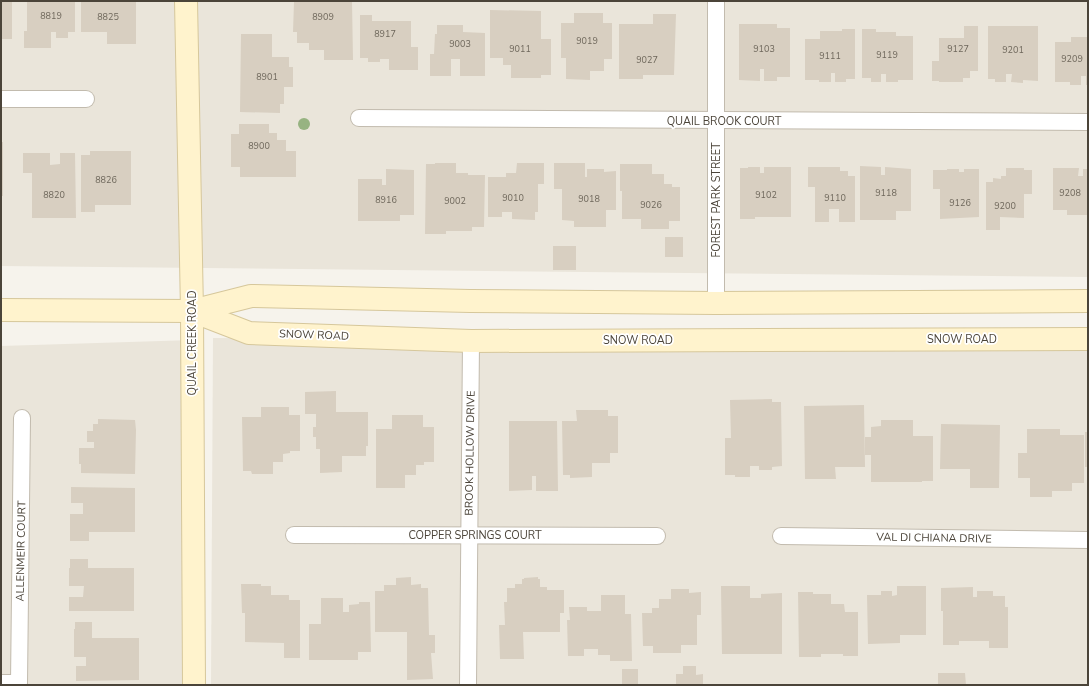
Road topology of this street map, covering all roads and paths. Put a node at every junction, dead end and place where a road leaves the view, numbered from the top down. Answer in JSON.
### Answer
{"nodes":[{"id":1,"x":186,"y":1,"type":"edge"},
{"id":2,"x":716,"y":1,"type":"edge"},
{"id":3,"x":1,"y":99,"type":"edge"},
{"id":4,"x":86,"y":99,"type":"dead end"},
{"id":5,"x":359,"y":118,"type":"dead end"},
{"id":6,"x":717,"y":121,"type":"junction"},
{"id":7,"x":1088,"y":122,"type":"edge"},
{"id":8,"x":1088,"y":301,"type":"edge"},
{"id":9,"x":716,"y":303,"type":"junction"},
{"id":10,"x":1,"y":310,"type":"edge"},
{"id":11,"x":192,"y":311,"type":"junction"},
{"id":12,"x":1088,"y":339,"type":"edge"},
{"id":13,"x":471,"y":341,"type":"junction"},
{"id":14,"x":22,"y":418,"type":"dead end"},
{"id":15,"x":294,"y":535,"type":"dead end"},
{"id":16,"x":469,"y":535,"type":"junction"},
{"id":17,"x":657,"y":536,"type":"dead end"},
{"id":18,"x":781,"y":536,"type":"dead end"},
{"id":19,"x":1088,"y":540,"type":"edge"},
{"id":20,"x":1,"y":684,"type":"edge"},
{"id":21,"x":194,"y":685,"type":"edge"},
{"id":22,"x":468,"y":685,"type":"edge"}],
"edges":[{"from":1,"to":11,"type":"main road","name":"QUAIL CREEK ROAD"},
{"from":2,"to":6,"type":"street","name":"FOREST PARK STREET"},
{"from":3,"to":4,"type":"street"},
{"from":5,"to":6,"type":"street","name":"QUAIL BROOK COURT"},
{"from":6,"to":7,"type":"street","name":"QUAIL BROOK COURT"},
{"from":6,"to":9,"type":"street","name":"FOREST PARK STREET"},
{"from":8,"to":9,"type":"main road","name":"SNOW ROAD"},
{"from":9,"to":11,"type":"main road","name":"SNOW ROAD"},
{"from":10,"to":11,"type":"main road","name":"SNOW ROAD"},
{"from":11,"to":13,"type":"main road","name":"SNOW ROAD"},
{"from":11,"to":21,"type":"main road","name":"QUAIL CREEK ROAD"},
{"from":12,"to":13,"type":"main road","name":"SNOW ROAD"},
{"from":13,"to":16,"type":"street","name":"BROOK HOLLOW DRIVE"},
{"from":14,"to":20,"type":"street","name":"ALLENMEIR COURT"},
{"from":15,"to":16,"type":"street","name":"COPPER SPRINGS COURT"},
{"from":16,"to":17,"type":"street","name":"COPPER SPRINGS COURT"},
{"from":16,"to":22,"type":"street","name":"BROOK HOLLOW DRIVE"},
{"from":18,"to":19,"type":"street","name":"VAL DI CHIANA DRIVE"}]}
